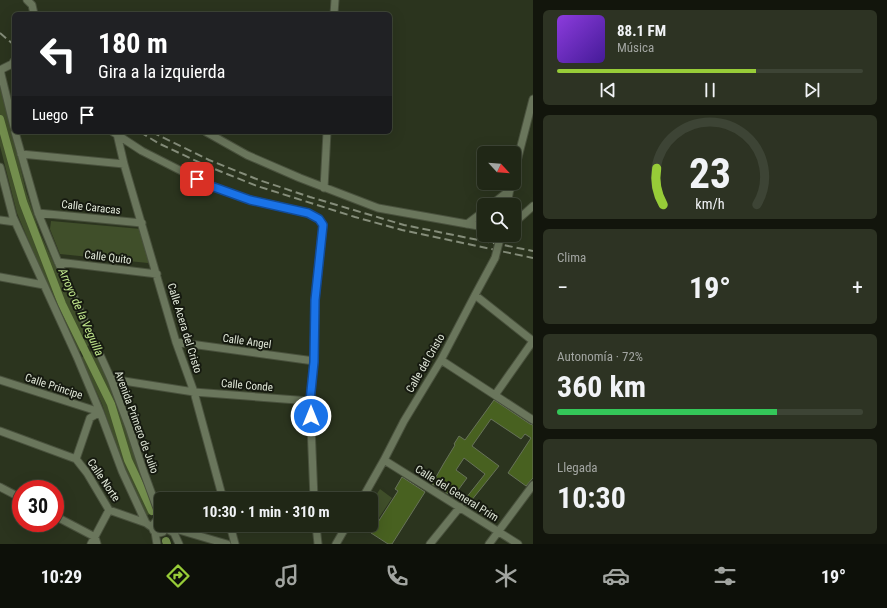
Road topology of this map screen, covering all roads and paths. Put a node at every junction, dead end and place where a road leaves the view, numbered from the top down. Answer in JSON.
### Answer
{"nodes":[{"id":1,"x":27,"y":0,"type":"edge"},
{"id":2,"x":335,"y":0,"type":"edge"},
{"id":3,"x":34,"y":12,"type":"edge"},
{"id":4,"x":334,"y":12,"type":"edge"},
{"id":5,"x":12,"y":65,"type":"edge"},
{"id":6,"x":0,"y":70,"type":"edge"},
{"id":7,"x":533,"y":99,"type":"edge"},
{"id":8,"x":12,"y":119,"type":"edge"},
{"id":9,"x":16,"y":134,"type":"edge"},
{"id":10,"x":115,"y":134,"type":"edge"},
{"id":11,"x":116,"y":134,"type":"edge"},
{"id":12,"x":210,"y":134,"type":"edge"},
{"id":13,"x":327,"y":134,"type":"edge"},
{"id":14,"x":521,"y":146,"type":"edge"},
{"id":15,"x":21,"y":154,"type":"junction"},
{"id":16,"x":124,"y":164,"type":"junction"},
{"id":17,"x":0,"y":167,"type":"edge"},
{"id":18,"x":2,"y":186,"type":"edge"},
{"id":19,"x":324,"y":188,"type":"junction"},
{"id":20,"x":507,"y":190,"type":"edge"},
{"id":21,"x":498,"y":198,"type":"edge"},
{"id":22,"x":533,"y":206,"type":"edge"},
{"id":23,"x":38,"y":213,"type":"junction"},
{"id":24,"x":477,"y":216,"type":"edge"},
{"id":25,"x":521,"y":217,"type":"edge"},
{"id":26,"x":0,"y":220,"type":"edge"},
{"id":27,"x":15,"y":222,"type":"junction"},
{"id":28,"x":142,"y":223,"type":"junction"},
{"id":29,"x":467,"y":224,"type":"junction"},
{"id":30,"x":477,"y":226,"type":"edge"},
{"id":31,"x":499,"y":242,"type":"edge"},
{"id":32,"x":58,"y":262,"type":"junction"},
{"id":33,"x":156,"y":274,"type":"junction"},
{"id":34,"x":0,"y":277,"type":"edge"},
{"id":35,"x":44,"y":285,"type":"junction"},
{"id":36,"x":475,"y":295,"type":"junction"},
{"id":37,"x":533,"y":341,"type":"edge"},
{"id":38,"x":176,"y":342,"type":"junction"},
{"id":39,"x":441,"y":360,"type":"junction"},
{"id":40,"x":314,"y":362,"type":"junction"},
{"id":41,"x":111,"y":379,"type":"junction"},
{"id":42,"x":0,"y":380,"type":"edge"},
{"id":43,"x":194,"y":392,"type":"junction"},
{"id":44,"x":495,"y":395,"type":"junction"},
{"id":45,"x":310,"y":401,"type":"junction"},
{"id":46,"x":100,"y":412,"type":"junction"},
{"id":47,"x":533,"y":420,"type":"edge"},
{"id":48,"x":0,"y":432,"type":"edge"},
{"id":49,"x":76,"y":459,"type":"junction"},
{"id":50,"x":384,"y":460,"type":"junction"},
{"id":51,"x":533,"y":485,"type":"edge"},
{"id":52,"x":0,"y":487,"type":"edge"},
{"id":53,"x":221,"y":492,"type":"edge"},
{"id":54,"x":314,"y":492,"type":"edge"},
{"id":55,"x":366,"y":492,"type":"edge"},
{"id":56,"x":12,"y":493,"type":"edge"},
{"id":57,"x":154,"y":498,"type":"edge"},
{"id":58,"x":460,"y":507,"type":"junction"},
{"id":59,"x":108,"y":510,"type":"junction"},
{"id":60,"x":64,"y":522,"type":"edge"},
{"id":61,"x":154,"y":522,"type":"edge"},
{"id":62,"x":146,"y":523,"type":"junction"},
{"id":63,"x":154,"y":530,"type":"joint"},
{"id":64,"x":498,"y":531,"type":"junction"},
{"id":65,"x":154,"y":532,"type":"edge"},
{"id":66,"x":173,"y":532,"type":"edge"},
{"id":67,"x":189,"y":532,"type":"edge"},
{"id":68,"x":232,"y":532,"type":"edge"},
{"id":69,"x":317,"y":532,"type":"edge"},
{"id":70,"x":343,"y":532,"type":"edge"},
{"id":71,"x":94,"y":542,"type":"edge"},
{"id":72,"x":319,"y":543,"type":"edge"},
{"id":73,"x":156,"y":544,"type":"edge"},
{"id":74,"x":179,"y":544,"type":"edge"},
{"id":75,"x":227,"y":544,"type":"edge"},
{"id":76,"x":235,"y":544,"type":"edge"},
{"id":77,"x":336,"y":544,"type":"edge"},
{"id":78,"x":430,"y":544,"type":"edge"},
{"id":79,"x":489,"y":544,"type":"edge"},
{"id":80,"x":518,"y":544,"type":"edge"}],
"edges":[{"from":1,"to":3,"type":"street"},
{"from":2,"to":4,"type":"street"},
{"from":5,"to":6,"type":"street"},
{"from":6,"to":8,"type":"street"},
{"from":7,"to":14,"type":"street"},
{"from":9,"to":15,"type":"street","name":"Avenida Primero de Julio"},
{"from":10,"to":16,"type":"street","name":"Calle Acera del Cristo"},
{"from":11,"to":40,"type":"street"},
{"from":12,"to":19,"type":"street"},
{"from":13,"to":19,"type":"street"},
{"from":15,"to":16,"type":"street"},
{"from":15,"to":23,"type":"street","name":"Avenida Primero de Julio"},
{"from":16,"to":28,"type":"street","name":"Calle Acera del Cristo"},
{"from":17,"to":18,"type":"street"},
{"from":18,"to":27,"type":"street"},
{"from":19,"to":29,"type":"street"},
{"from":20,"to":21,"type":"street"},
{"from":22,"to":25,"type":"street"},
{"from":23,"to":28,"type":"street","name":"Calle Caracas"},
{"from":23,"to":32,"type":"street","name":"Avenida Primero de Julio"},
{"from":24,"to":29,"type":"street"},
{"from":26,"to":27,"type":"street"},
{"from":27,"to":35,"type":"street"},
{"from":28,"to":33,"type":"street","name":"Calle Acera del Cristo"},
{"from":29,"to":30,"type":"street"},
{"from":31,"to":36,"type":"street","name":"Calle del Cristo","bridge":true},
{"from":32,"to":33,"type":"street","name":"Calle Quito"},
{"from":32,"to":41,"type":"street","name":"Avenida Primero de Julio"},
{"from":33,"to":38,"type":"street","name":"Calle Acera del Cristo"},
{"from":34,"to":35,"type":"street"},
{"from":35,"to":46,"type":"street"},
{"from":36,"to":37,"type":"street"},
{"from":36,"to":39,"type":"street","name":"Calle del Cristo"},
{"from":37,"to":44,"type":"street"},
{"from":38,"to":40,"type":"street","name":"Calle Angel"},
{"from":38,"to":43,"type":"street","name":"Calle Acera del Cristo"},
{"from":39,"to":44,"type":"street"},
{"from":39,"to":50,"type":"street","name":"Calle del Cristo"},
{"from":40,"to":45,"type":"street"},
{"from":41,"to":43,"type":"street","name":"Calle Conde"},
{"from":41,"to":57,"type":"street","name":"Avenida Primero de Julio"},
{"from":42,"to":46,"type":"street","name":"Calle Principe"},
{"from":43,"to":45,"type":"street","name":"Calle Conde"},
{"from":43,"to":53,"type":"street","name":"Calle Acera del Cristo"},
{"from":44,"to":47,"type":"street"},
{"from":45,"to":54,"type":"street"},
{"from":46,"to":49,"type":"street"},
{"from":46,"to":62,"type":"street"},
{"from":48,"to":49,"type":"street","name":"Calle Norte"},
{"from":49,"to":59,"type":"street","name":"Calle Norte"},
{"from":50,"to":55,"type":"street","name":"Calle del Cristo"},
{"from":50,"to":58,"type":"street","name":"Calle del General Prim"},
{"from":51,"to":64,"type":"street"},
{"from":52,"to":56,"type":"street"},
{"from":58,"to":64,"type":"street","name":"Calle del General Prim"},
{"from":58,"to":78,"type":"street"},
{"from":59,"to":62,"type":"street","name":"Calle Norte"},
{"from":59,"to":71,"type":"street"},
{"from":60,"to":71,"type":"street"},
{"from":61,"to":63,"type":"street"},
{"from":62,"to":63,"type":"street"},
{"from":64,"to":79,"type":"street"},
{"from":64,"to":80,"type":"street","name":"Calle del General Prim"},
{"from":65,"to":73,"type":"street"},
{"from":66,"to":74,"type":"street","name":"Avenida Primero de Julio"},
{"from":67,"to":75,"type":"street"},
{"from":68,"to":76,"type":"street"},
{"from":69,"to":72,"type":"street"},
{"from":70,"to":77,"type":"street"}]}
